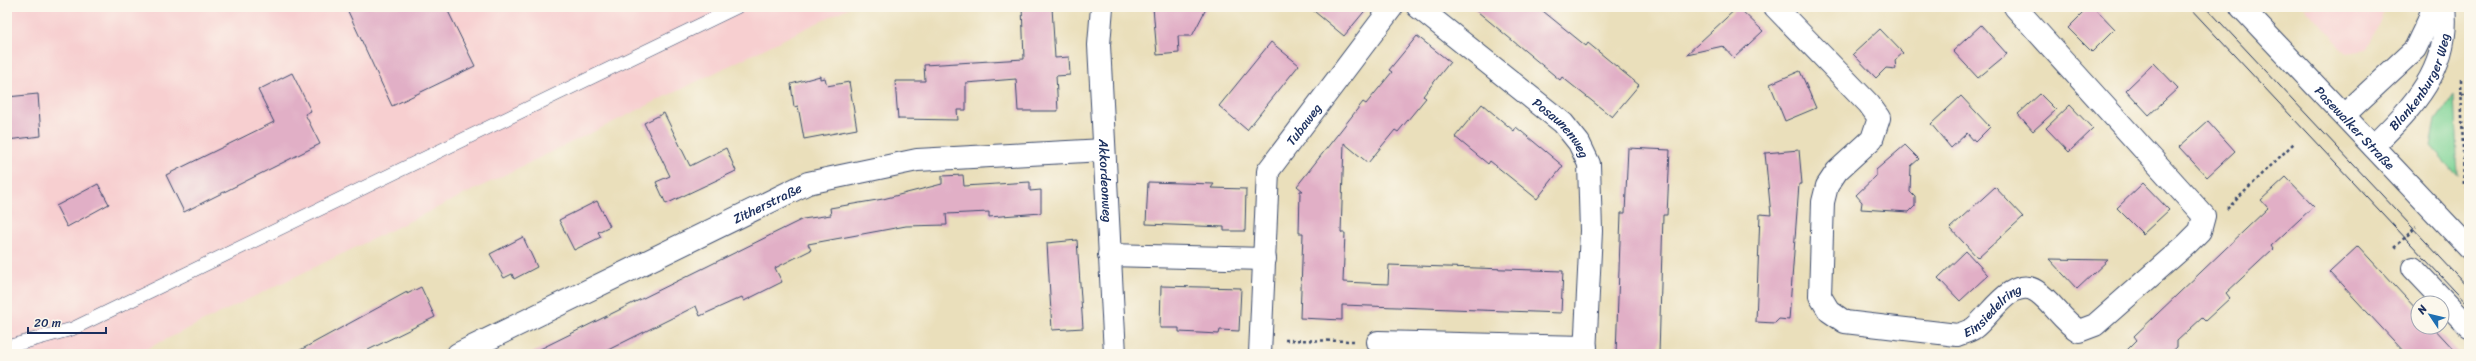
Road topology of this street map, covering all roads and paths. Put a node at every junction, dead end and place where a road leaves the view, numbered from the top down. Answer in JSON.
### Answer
{"nodes":[{"id":1,"x":737,"y":7,"type":"edge"},
{"id":2,"x":1102,"y":7,"type":"edge"},
{"id":3,"x":1392,"y":7,"type":"edge"},
{"id":4,"x":1418,"y":7,"type":"edge"},
{"id":5,"x":1775,"y":7,"type":"edge"},
{"id":6,"x":2015,"y":7,"type":"edge"},
{"id":7,"x":2241,"y":7,"type":"edge"},
{"id":8,"x":2432,"y":7,"type":"edge"},
{"id":9,"x":2444,"y":7,"type":"edge"},
{"id":10,"x":2461,"y":79,"type":"dead end"},
{"id":11,"x":2462,"y":94,"type":"junction"},
{"id":12,"x":2469,"y":94,"type":"edge"},
{"id":13,"x":2344,"y":115,"type":"junction"},
{"id":14,"x":2294,"y":143,"type":"dead end"},
{"id":15,"x":2373,"y":146,"type":"junction"},
{"id":16,"x":1104,"y":150,"type":"junction"},
{"id":17,"x":2464,"y":188,"type":"dead end"},
{"id":18,"x":2434,"y":211,"type":"junction"},
{"id":19,"x":2200,"y":231,"type":"junction"},
{"id":20,"x":2394,"y":248,"type":"dead end"},
{"id":21,"x":2469,"y":248,"type":"edge"},
{"id":22,"x":1109,"y":255,"type":"junction"},
{"id":23,"x":1265,"y":259,"type":"junction"},
{"id":24,"x":2413,"y":268,"type":"dead end"},
{"id":25,"x":2469,"y":327,"type":"edge"},
{"id":26,"x":1378,"y":342,"type":"joint"},
{"id":27,"x":7,"y":347,"type":"edge"},
{"id":28,"x":1260,"y":347,"type":"edge"},
{"id":29,"x":1585,"y":351,"type":"edge"},
{"id":30,"x":458,"y":354,"type":"edge"},
{"id":31,"x":1115,"y":354,"type":"edge"}],
"edges":[{"from":1,"to":27,"type":"lane"},
{"from":2,"to":16,"type":"street","name":"Akkordeonweg"},
{"from":3,"to":23,"type":"street","name":"Tubaweg"},
{"from":4,"to":29,"type":"street","name":"Posaunenweg"},
{"from":5,"to":19,"type":"street","name":"Einsiedelring"},
{"from":6,"to":19,"type":"street"},
{"from":7,"to":13,"type":"street","name":"Pasewalker Straße"},
{"from":8,"to":13,"type":"street","name":"Blankenburger Weg"},
{"from":9,"to":15,"type":"street","name":"Blankenburger Weg"},
{"from":10,"to":11,"type":"path"},
{"from":11,"to":12,"type":"path"},
{"from":11,"to":17,"type":"path"},
{"from":13,"to":15,"type":"street","name":"Pasewalker Straße"},
{"from":14,"to":19,"type":"path"},
{"from":15,"to":18,"type":"street","name":"Pasewalker Straße"},
{"from":16,"to":22,"type":"street","name":"Akkordeonweg"},
{"from":16,"to":30,"type":"street","name":"Zitherstraße"},
{"from":18,"to":20,"type":"path"},
{"from":18,"to":21,"type":"street","name":"Pasewalker Straße"},
{"from":22,"to":23,"type":"street"},
{"from":22,"to":31,"type":"street","name":"Akkordeonweg"},
{"from":23,"to":28,"type":"street","name":"Tubaweg"},
{"from":24,"to":25,"type":"street"},
{"from":26,"to":28,"type":"path"},
{"from":26,"to":29,"type":"street"}]}
